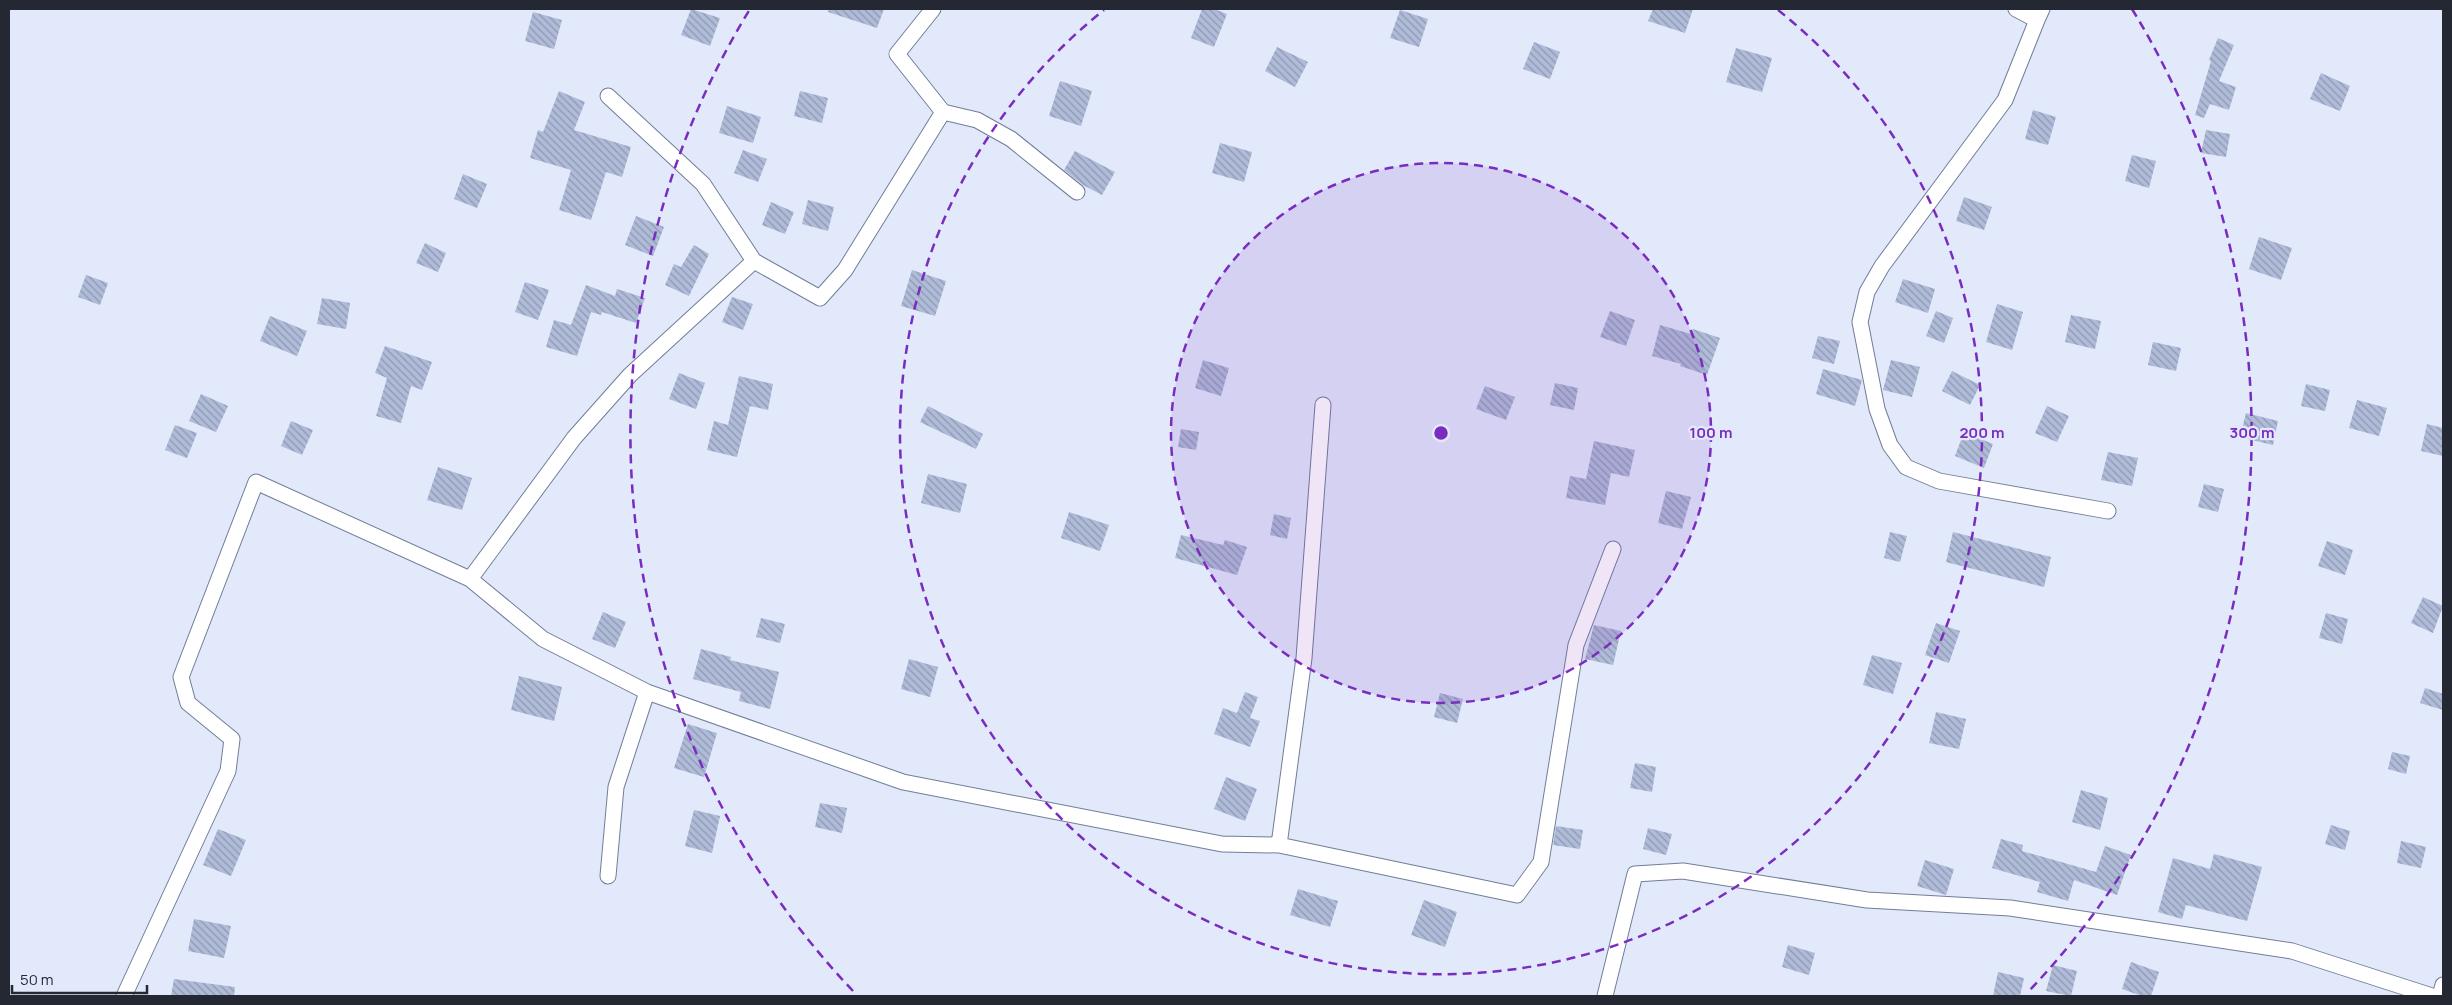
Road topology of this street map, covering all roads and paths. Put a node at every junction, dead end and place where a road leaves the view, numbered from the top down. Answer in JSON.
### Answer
{"nodes":[{"id":1,"x":933,"y":9,"type":"edge"},
{"id":2,"x":2016,"y":9,"type":"edge"},
{"id":3,"x":2039,"y":14,"type":"edge"},
{"id":4,"x":608,"y":96,"type":"dead end"},
{"id":5,"x":942,"y":112,"type":"junction"},
{"id":6,"x":1077,"y":192,"type":"dead end"},
{"id":7,"x":754,"y":261,"type":"junction"},
{"id":8,"x":1323,"y":405,"type":"dead end"},
{"id":9,"x":2108,"y":510,"type":"dead end"},
{"id":10,"x":1613,"y":549,"type":"dead end"},
{"id":11,"x":470,"y":579,"type":"junction"},
{"id":12,"x":647,"y":692,"type":"junction"},
{"id":13,"x":1279,"y":844,"type":"junction"},
{"id":14,"x":608,"y":876,"type":"dead end"},
{"id":15,"x":2443,"y":985,"type":"edge"},
{"id":16,"x":124,"y":996,"type":"edge"},
{"id":17,"x":1605,"y":996,"type":"edge"},
{"id":18,"x":2432,"y":996,"type":"edge"},
{"id":19,"x":2440,"y":996,"type":"edge"}],
"edges":[{"from":1,"to":5,"type":"street"},
{"from":2,"to":3,"type":"street"},
{"from":3,"to":9,"type":"street"},
{"from":4,"to":7,"type":"street"},
{"from":5,"to":6,"type":"street"},
{"from":5,"to":7,"type":"street"},
{"from":7,"to":11,"type":"street"},
{"from":8,"to":13,"type":"street"},
{"from":10,"to":13,"type":"street"},
{"from":11,"to":12,"type":"street"},
{"from":11,"to":16,"type":"street"},
{"from":12,"to":13,"type":"street"},
{"from":12,"to":14,"type":"street"},
{"from":15,"to":19,"type":"street"},
{"from":17,"to":18,"type":"street"}]}
